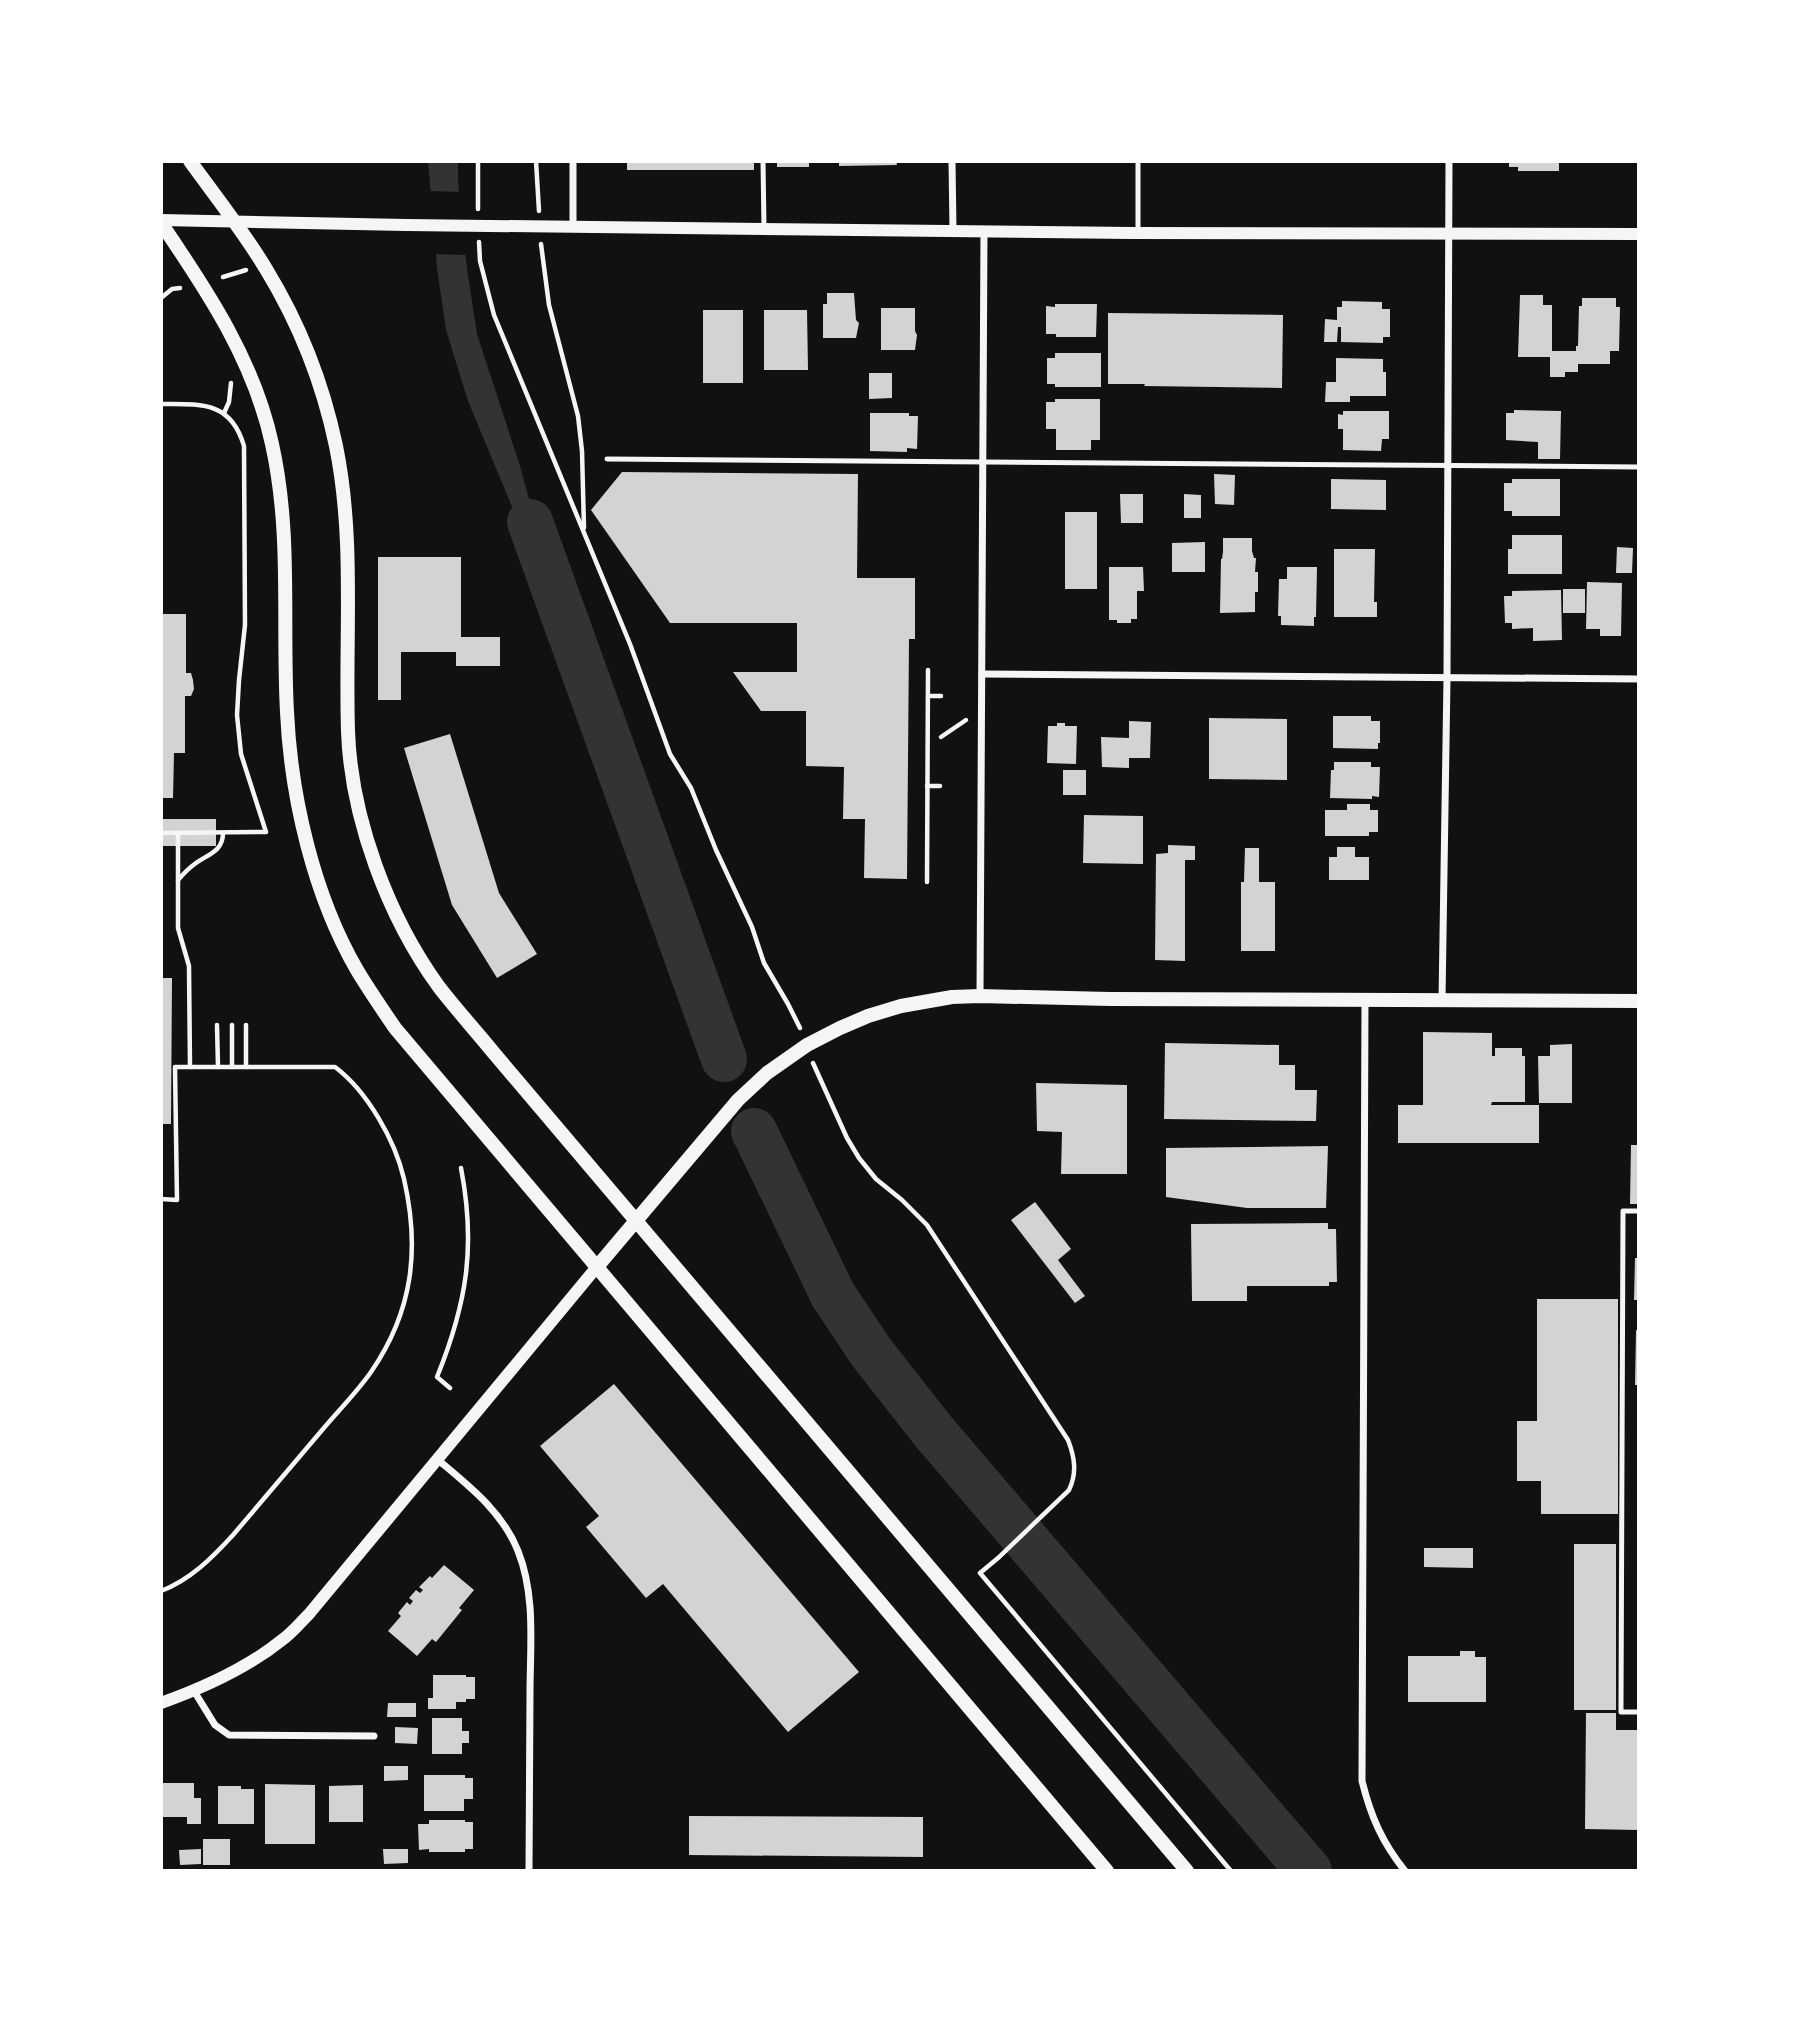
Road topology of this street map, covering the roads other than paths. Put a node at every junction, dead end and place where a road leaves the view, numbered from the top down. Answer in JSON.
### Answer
{"nodes":[{"id":1,"x":190,"y":161,"type":"edge"},
{"id":2,"x":573,"y":161,"type":"edge"},
{"id":3,"x":763,"y":161,"type":"edge"},
{"id":4,"x":953,"y":161,"type":"edge"},
{"id":5,"x":1138,"y":161,"type":"edge"},
{"id":6,"x":1449,"y":161,"type":"edge"},
{"id":7,"x":161,"y":222,"type":"edge"},
{"id":8,"x":234,"y":222,"type":"junction"},
{"id":9,"x":573,"y":226,"type":"junction"},
{"id":10,"x":764,"y":228,"type":"junction"},
{"id":11,"x":953,"y":230,"type":"junction"},
{"id":12,"x":984,"y":231,"type":"junction"},
{"id":13,"x":1138,"y":233,"type":"junction"},
{"id":14,"x":1449,"y":233,"type":"junction"},
{"id":15,"x":1639,"y":234,"type":"edge"},
{"id":16,"x":607,"y":459,"type":"dead end"},
{"id":17,"x":984,"y":462,"type":"junction"},
{"id":18,"x":1447,"y":465,"type":"junction"},
{"id":19,"x":1639,"y":467,"type":"edge"},
{"id":20,"x":982,"y":674,"type":"junction"},
{"id":21,"x":1447,"y":679,"type":"junction"},
{"id":22,"x":1639,"y":679,"type":"edge"},
{"id":23,"x":980,"y":996,"type":"junction"},
{"id":24,"x":1365,"y":1000,"type":"junction"},
{"id":25,"x":1442,"y":1000,"type":"junction"},
{"id":26,"x":1639,"y":1001,"type":"edge"},
{"id":27,"x":1639,"y":1211,"type":"edge"},
{"id":28,"x":636,"y":1220,"type":"junction"},
{"id":29,"x":596,"y":1268,"type":"junction"},
{"id":30,"x":437,"y":1460,"type":"junction"},
{"id":31,"x":194,"y":1690,"type":"junction"},
{"id":32,"x":161,"y":1703,"type":"edge"},
{"id":33,"x":1639,"y":1712,"type":"edge"},
{"id":34,"x":374,"y":1736,"type":"dead end"},
{"id":35,"x":529,"y":1871,"type":"edge"},
{"id":36,"x":1107,"y":1871,"type":"edge"},
{"id":37,"x":1187,"y":1871,"type":"edge"},
{"id":38,"x":1405,"y":1871,"type":"edge"}],
"edges":[{"from":1,"to":8,"type":"main road"},
{"from":2,"to":9,"type":"street"},
{"from":3,"to":10,"type":"lane"},
{"from":4,"to":11,"type":"street"},
{"from":5,"to":13,"type":"lane"},
{"from":6,"to":14,"type":"street"},
{"from":7,"to":8,"type":"street"},
{"from":7,"to":29,"type":"main road"},
{"from":8,"to":9,"type":"street"},
{"from":8,"to":28,"type":"main road"},
{"from":9,"to":10,"type":"street"},
{"from":10,"to":11,"type":"street"},
{"from":11,"to":12,"type":"street"},
{"from":12,"to":13,"type":"street"},
{"from":12,"to":17,"type":"street"},
{"from":13,"to":14,"type":"street"},
{"from":14,"to":15,"type":"street"},
{"from":14,"to":18,"type":"street"},
{"from":16,"to":17,"type":"lane"},
{"from":17,"to":18,"type":"lane"},
{"from":17,"to":20,"type":"street"},
{"from":18,"to":19,"type":"lane"},
{"from":18,"to":21,"type":"street"},
{"from":20,"to":21,"type":"street"},
{"from":20,"to":23,"type":"street"},
{"from":21,"to":22,"type":"street"},
{"from":21,"to":25,"type":"street"},
{"from":23,"to":24,"type":"main road"},
{"from":23,"to":28,"type":"main road"},
{"from":24,"to":25,"type":"main road"},
{"from":24,"to":38,"type":"street"},
{"from":25,"to":26,"type":"main road"},
{"from":27,"to":33,"type":"lane"},
{"from":28,"to":29,"type":"main road"},
{"from":28,"to":37,"type":"main road"},
{"from":29,"to":30,"type":"street"},
{"from":29,"to":36,"type":"main road"},
{"from":30,"to":31,"type":"street"},
{"from":30,"to":35,"type":"street"},
{"from":31,"to":32,"type":"street"},
{"from":31,"to":34,"type":"street"}]}
